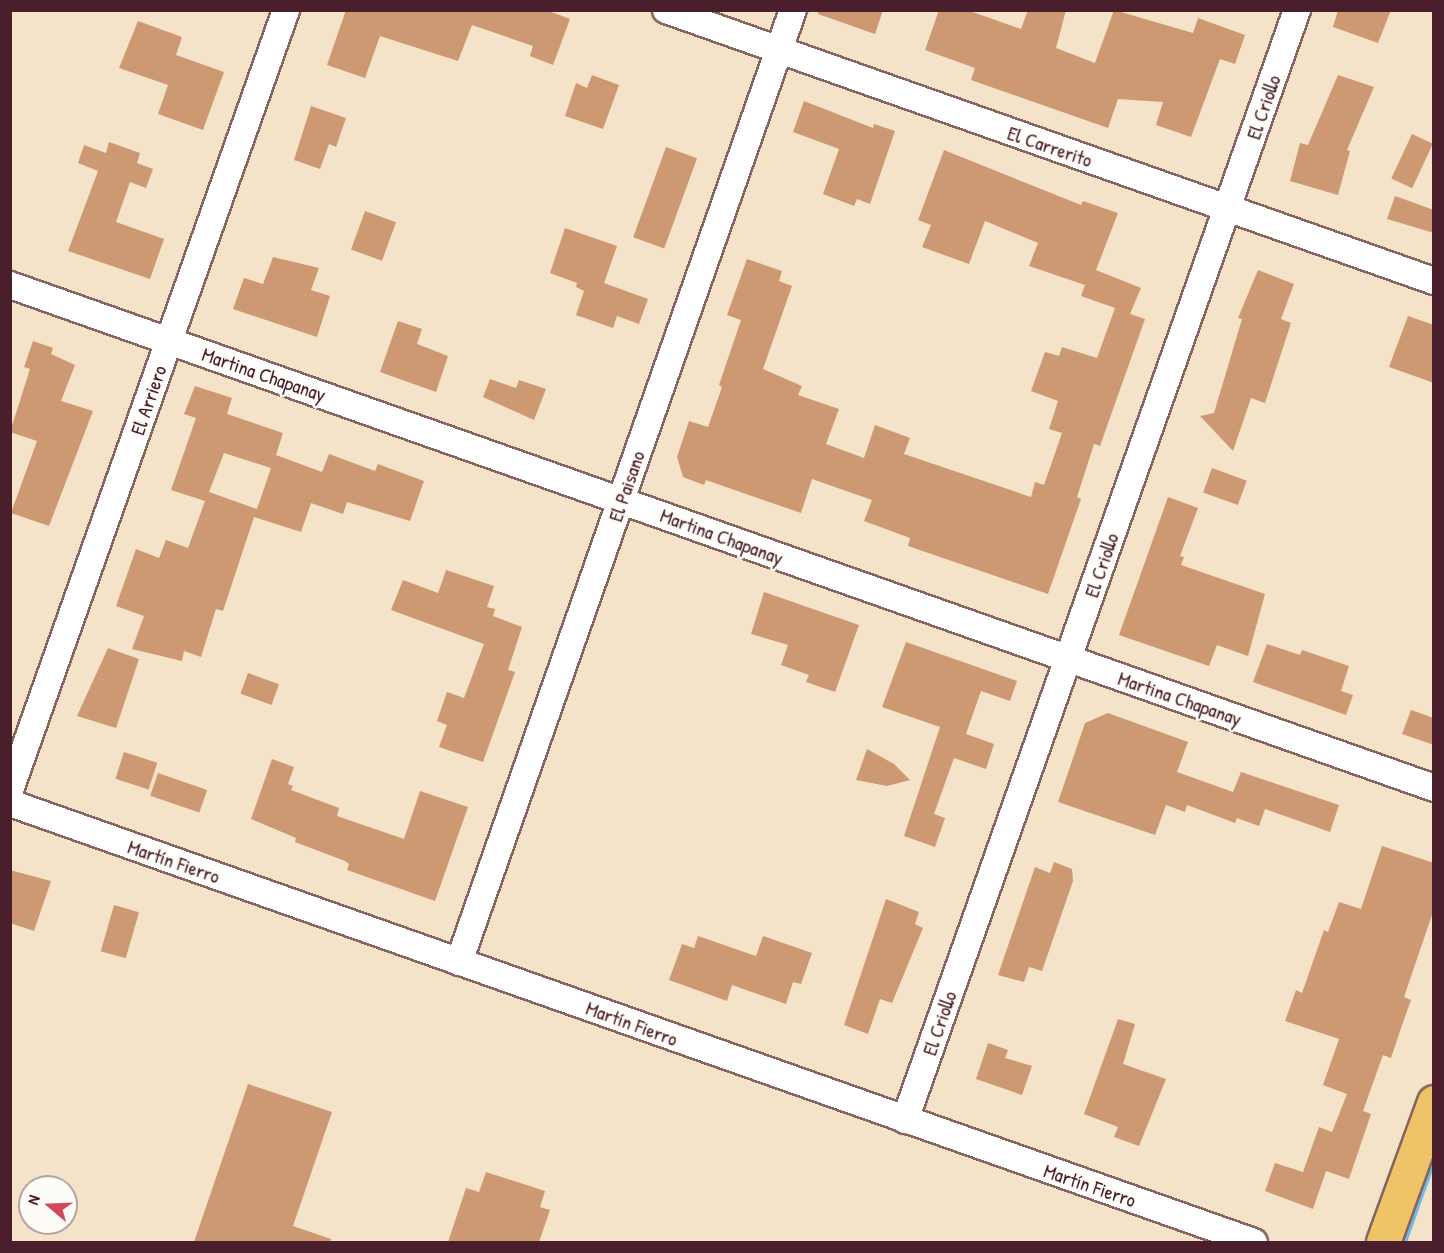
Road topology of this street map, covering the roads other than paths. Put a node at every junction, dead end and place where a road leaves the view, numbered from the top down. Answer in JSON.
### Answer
{"nodes":[{"id":1,"x":285,"y":10,"type":"edge"},
{"id":2,"x":666,"y":10,"type":"edge"},
{"id":3,"x":793,"y":10,"type":"edge"},
{"id":4,"x":1297,"y":10,"type":"edge"},
{"id":5,"x":779,"y":51,"type":"junction"},
{"id":6,"x":1227,"y":209,"type":"junction"},
{"id":7,"x":1434,"y":281,"type":"edge"},
{"id":8,"x":10,"y":285,"type":"edge"},
{"id":9,"x":169,"y":341,"type":"junction"},
{"id":10,"x":621,"y":500,"type":"junction"},
{"id":11,"x":1068,"y":659,"type":"junction"},
{"id":12,"x":1434,"y":788,"type":"edge"},
{"id":13,"x":10,"y":790,"type":"edge"},
{"id":14,"x":10,"y":803,"type":"edge"},
{"id":15,"x":459,"y":962,"type":"junction"},
{"id":16,"x":1434,"y":1102,"type":"edge"},
{"id":17,"x":905,"y":1119,"type":"junction"},
{"id":18,"x":1254,"y":1242,"type":"edge"},
{"id":19,"x":1383,"y":1242,"type":"edge"}],
"edges":[{"from":1,"to":9,"type":"street","name":"El Arriero"},
{"from":2,"to":5,"type":"street","name":"El Carrerito"},
{"from":3,"to":5,"type":"street","name":"El Paisano"},
{"from":4,"to":6,"type":"street","name":"El Criollo"},
{"from":5,"to":6,"type":"street","name":"El Carrerito"},
{"from":5,"to":10,"type":"street","name":"El Paisano"},
{"from":6,"to":7,"type":"street","name":"El Carrerito"},
{"from":6,"to":11,"type":"street","name":"El Criollo"},
{"from":8,"to":9,"type":"street","name":"Martina Chapanay"},
{"from":9,"to":10,"type":"street","name":"Martina Chapanay"},
{"from":9,"to":13,"type":"street","name":"El Arriero"},
{"from":10,"to":11,"type":"street","name":"Martina Chapanay"},
{"from":10,"to":15,"type":"street","name":"El Paisano"},
{"from":11,"to":12,"type":"street","name":"Martina Chapanay"},
{"from":11,"to":17,"type":"street","name":"El Criollo"},
{"from":14,"to":15,"type":"street","name":"Martín Fierro"},
{"from":15,"to":17,"type":"street","name":"Martín Fierro"},
{"from":16,"to":19,"type":"main road"},
{"from":17,"to":18,"type":"street","name":"Martín Fierro"}]}
